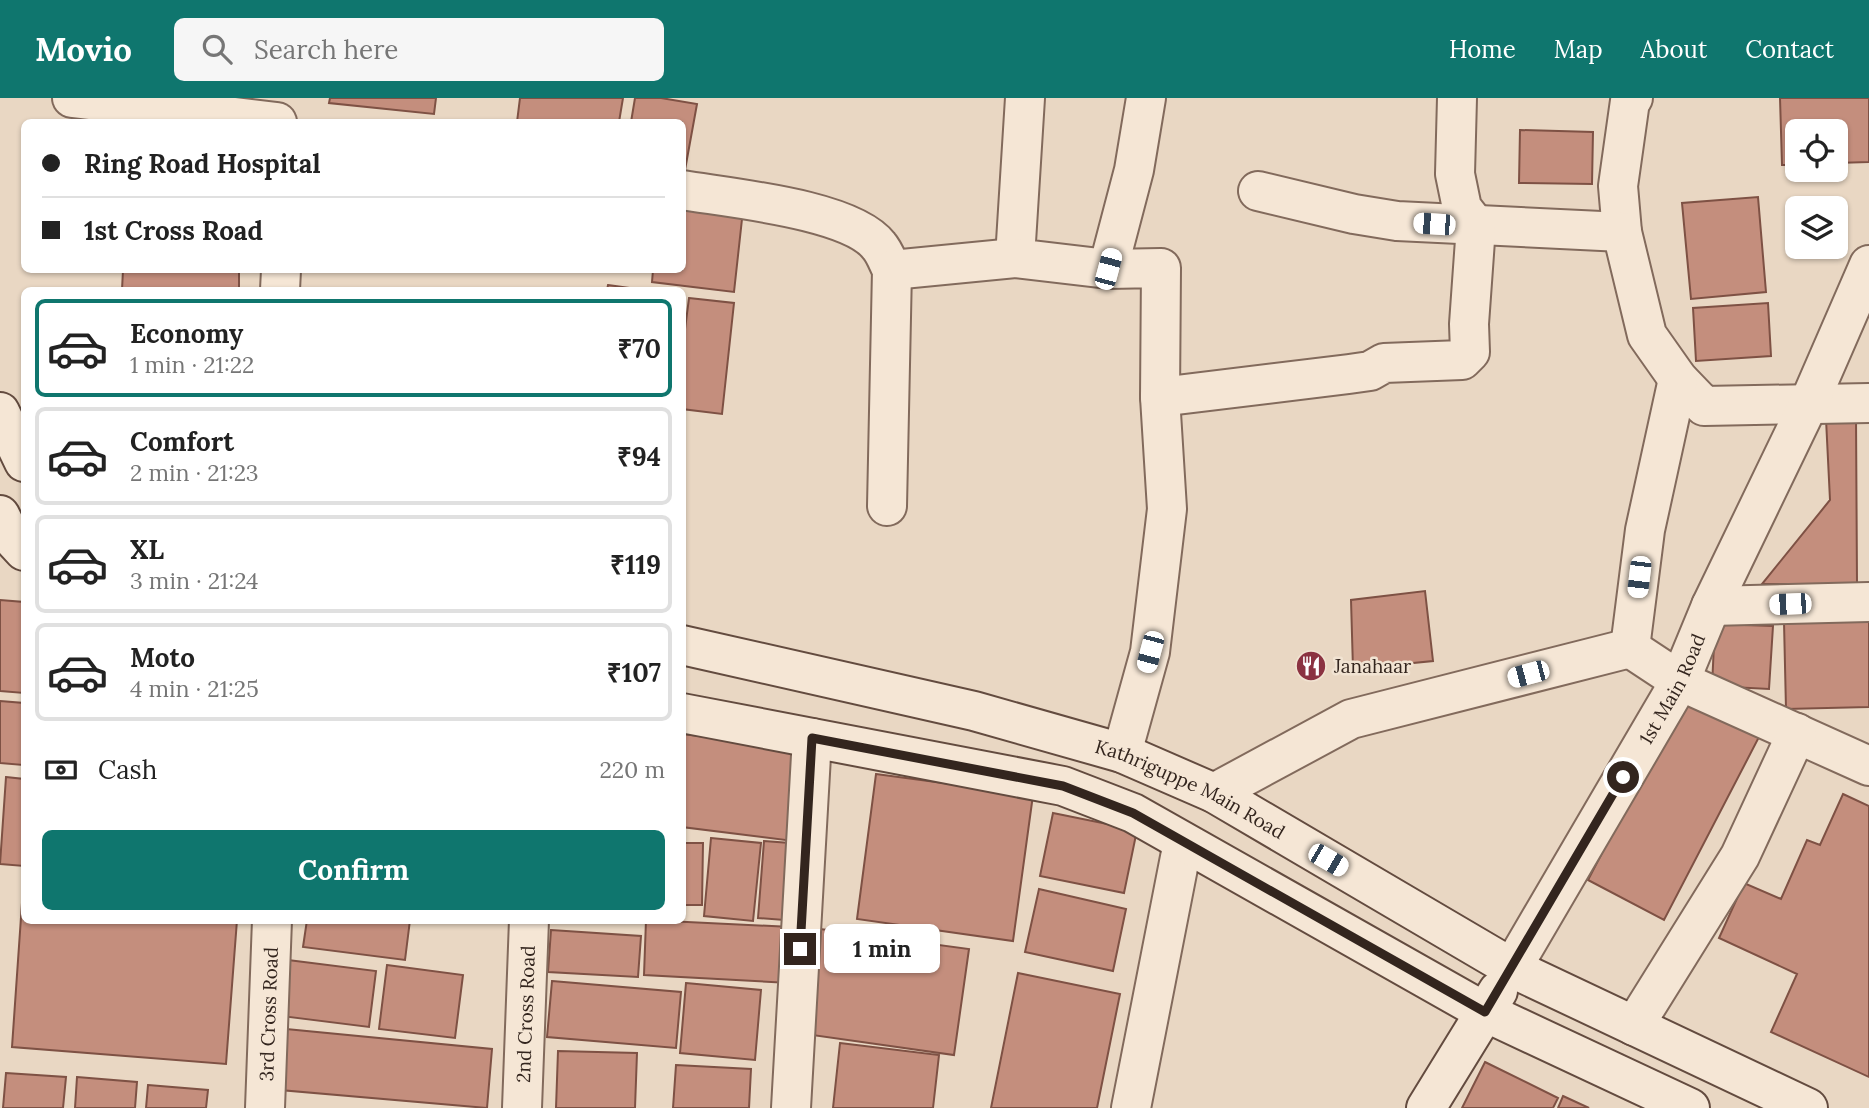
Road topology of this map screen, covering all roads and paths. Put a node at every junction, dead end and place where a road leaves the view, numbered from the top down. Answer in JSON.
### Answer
{"nodes":[{"id":1,"x":72,"y":98,"type":"edge"},
{"id":2,"x":1025,"y":98,"type":"edge"},
{"id":3,"x":1146,"y":98,"type":"edge"},
{"id":4,"x":1457,"y":98,"type":"edge"},
{"id":5,"x":1633,"y":98,"type":"edge"},
{"id":6,"x":251,"y":119,"type":"edge"},
{"id":7,"x":686,"y":191,"type":"edge"},
{"id":8,"x":1258,"y":191,"type":"dead end"},
{"id":9,"x":1476,"y":226,"type":"junction"},
{"id":10,"x":1622,"y":232,"type":"junction"},
{"id":11,"x":1016,"y":258,"type":"junction"},
{"id":12,"x":1869,"y":265,"type":"edge"},
{"id":13,"x":1108,"y":269,"type":"junction"},
{"id":14,"x":892,"y":270,"type":"junction"},
{"id":15,"x":1678,"y":379,"type":"junction"},
{"id":16,"x":1160,"y":397,"type":"junction"},
{"id":17,"x":1809,"y":403,"type":"junction"},
{"id":18,"x":1869,"y":403,"type":"edge"},
{"id":19,"x":0,"y":412,"type":"edge"},
{"id":20,"x":21,"y":456,"type":"edge"},
{"id":21,"x":887,"y":506,"type":"dead end"},
{"id":22,"x":1869,"y":602,"type":"edge"},
{"id":23,"x":1711,"y":606,"type":"junction"},
{"id":24,"x":686,"y":646,"type":"edge"},
{"id":25,"x":1630,"y":648,"type":"junction"},
{"id":26,"x":1680,"y":681,"type":"junction"},
{"id":27,"x":686,"y":714,"type":"edge"},
{"id":28,"x":1797,"y":733,"type":"junction"},
{"id":29,"x":812,"y":738,"type":"junction"},
{"id":30,"x":1122,"y":752,"type":"junction"},
{"id":31,"x":1869,"y":766,"type":"edge"},
{"id":32,"x":1214,"y":793,"type":"junction"},
{"id":33,"x":1184,"y":842,"type":"junction"},
{"id":34,"x":272,"y":924,"type":"edge"},
{"id":35,"x":529,"y":924,"type":"edge"},
{"id":36,"x":1511,"y":968,"type":"junction"},
{"id":37,"x":1485,"y":1012,"type":"junction"},
{"id":38,"x":1634,"y":1026,"type":"junction"},
{"id":39,"x":265,"y":1108,"type":"edge"},
{"id":40,"x":522,"y":1108,"type":"edge"},
{"id":41,"x":791,"y":1108,"type":"edge"},
{"id":42,"x":1131,"y":1108,"type":"edge"},
{"id":43,"x":1426,"y":1108,"type":"edge"},
{"id":44,"x":1690,"y":1108,"type":"edge"},
{"id":45,"x":1808,"y":1108,"type":"edge"}],
"edges":[{"from":1,"to":6,"type":"street"},
{"from":2,"to":11,"type":"street"},
{"from":3,"to":13,"type":"street"},
{"from":4,"to":9,"type":"street"},
{"from":5,"to":10,"type":"street"},
{"from":7,"to":14,"type":"street"},
{"from":8,"to":9,"type":"street"},
{"from":9,"to":10,"type":"street"},
{"from":9,"to":16,"type":"street"},
{"from":10,"to":15,"type":"street"},
{"from":11,"to":13,"type":"street"},
{"from":11,"to":14,"type":"street"},
{"from":12,"to":17,"type":"street","name":"1st Main Road"},
{"from":13,"to":16,"type":"street"},
{"from":14,"to":21,"type":"street"},
{"from":15,"to":17,"type":"street"},
{"from":15,"to":25,"type":"street"},
{"from":16,"to":30,"type":"street"},
{"from":17,"to":18,"type":"street"},
{"from":17,"to":23,"type":"street","name":"1st Main Road"},
{"from":19,"to":20,"type":"street"},
{"from":22,"to":23,"type":"street"},
{"from":23,"to":26,"type":"street","name":"1st Main Road"},
{"from":24,"to":30,"type":"street","name":"Kathriguppe Main Road"},
{"from":25,"to":26,"type":"street"},
{"from":25,"to":32,"type":"street"},
{"from":26,"to":28,"type":"street"},
{"from":26,"to":36,"type":"street","name":"1st Main Road"},
{"from":27,"to":29,"type":"street"},
{"from":28,"to":31,"type":"street"},
{"from":28,"to":38,"type":"street"},
{"from":29,"to":33,"type":"street"},
{"from":29,"to":41,"type":"street"},
{"from":30,"to":32,"type":"street","name":"Kathriguppe Main Road"},
{"from":32,"to":36,"type":"street","name":"Kathriguppe Main Road"},
{"from":33,"to":37,"type":"street"},
{"from":33,"to":42,"type":"street"},
{"from":34,"to":39,"type":"street","name":"3rd Cross Road"},
{"from":35,"to":40,"type":"street","name":"2nd Cross Road"},
{"from":36,"to":37,"type":"street","name":"1st Main Road"},
{"from":36,"to":38,"type":"street","name":"Kathriguppe Main Road"},
{"from":37,"to":43,"type":"street","name":"1st Main Road"},
{"from":37,"to":44,"type":"street"},
{"from":38,"to":45,"type":"street","name":"Kathriguppe Main Road"}]}
